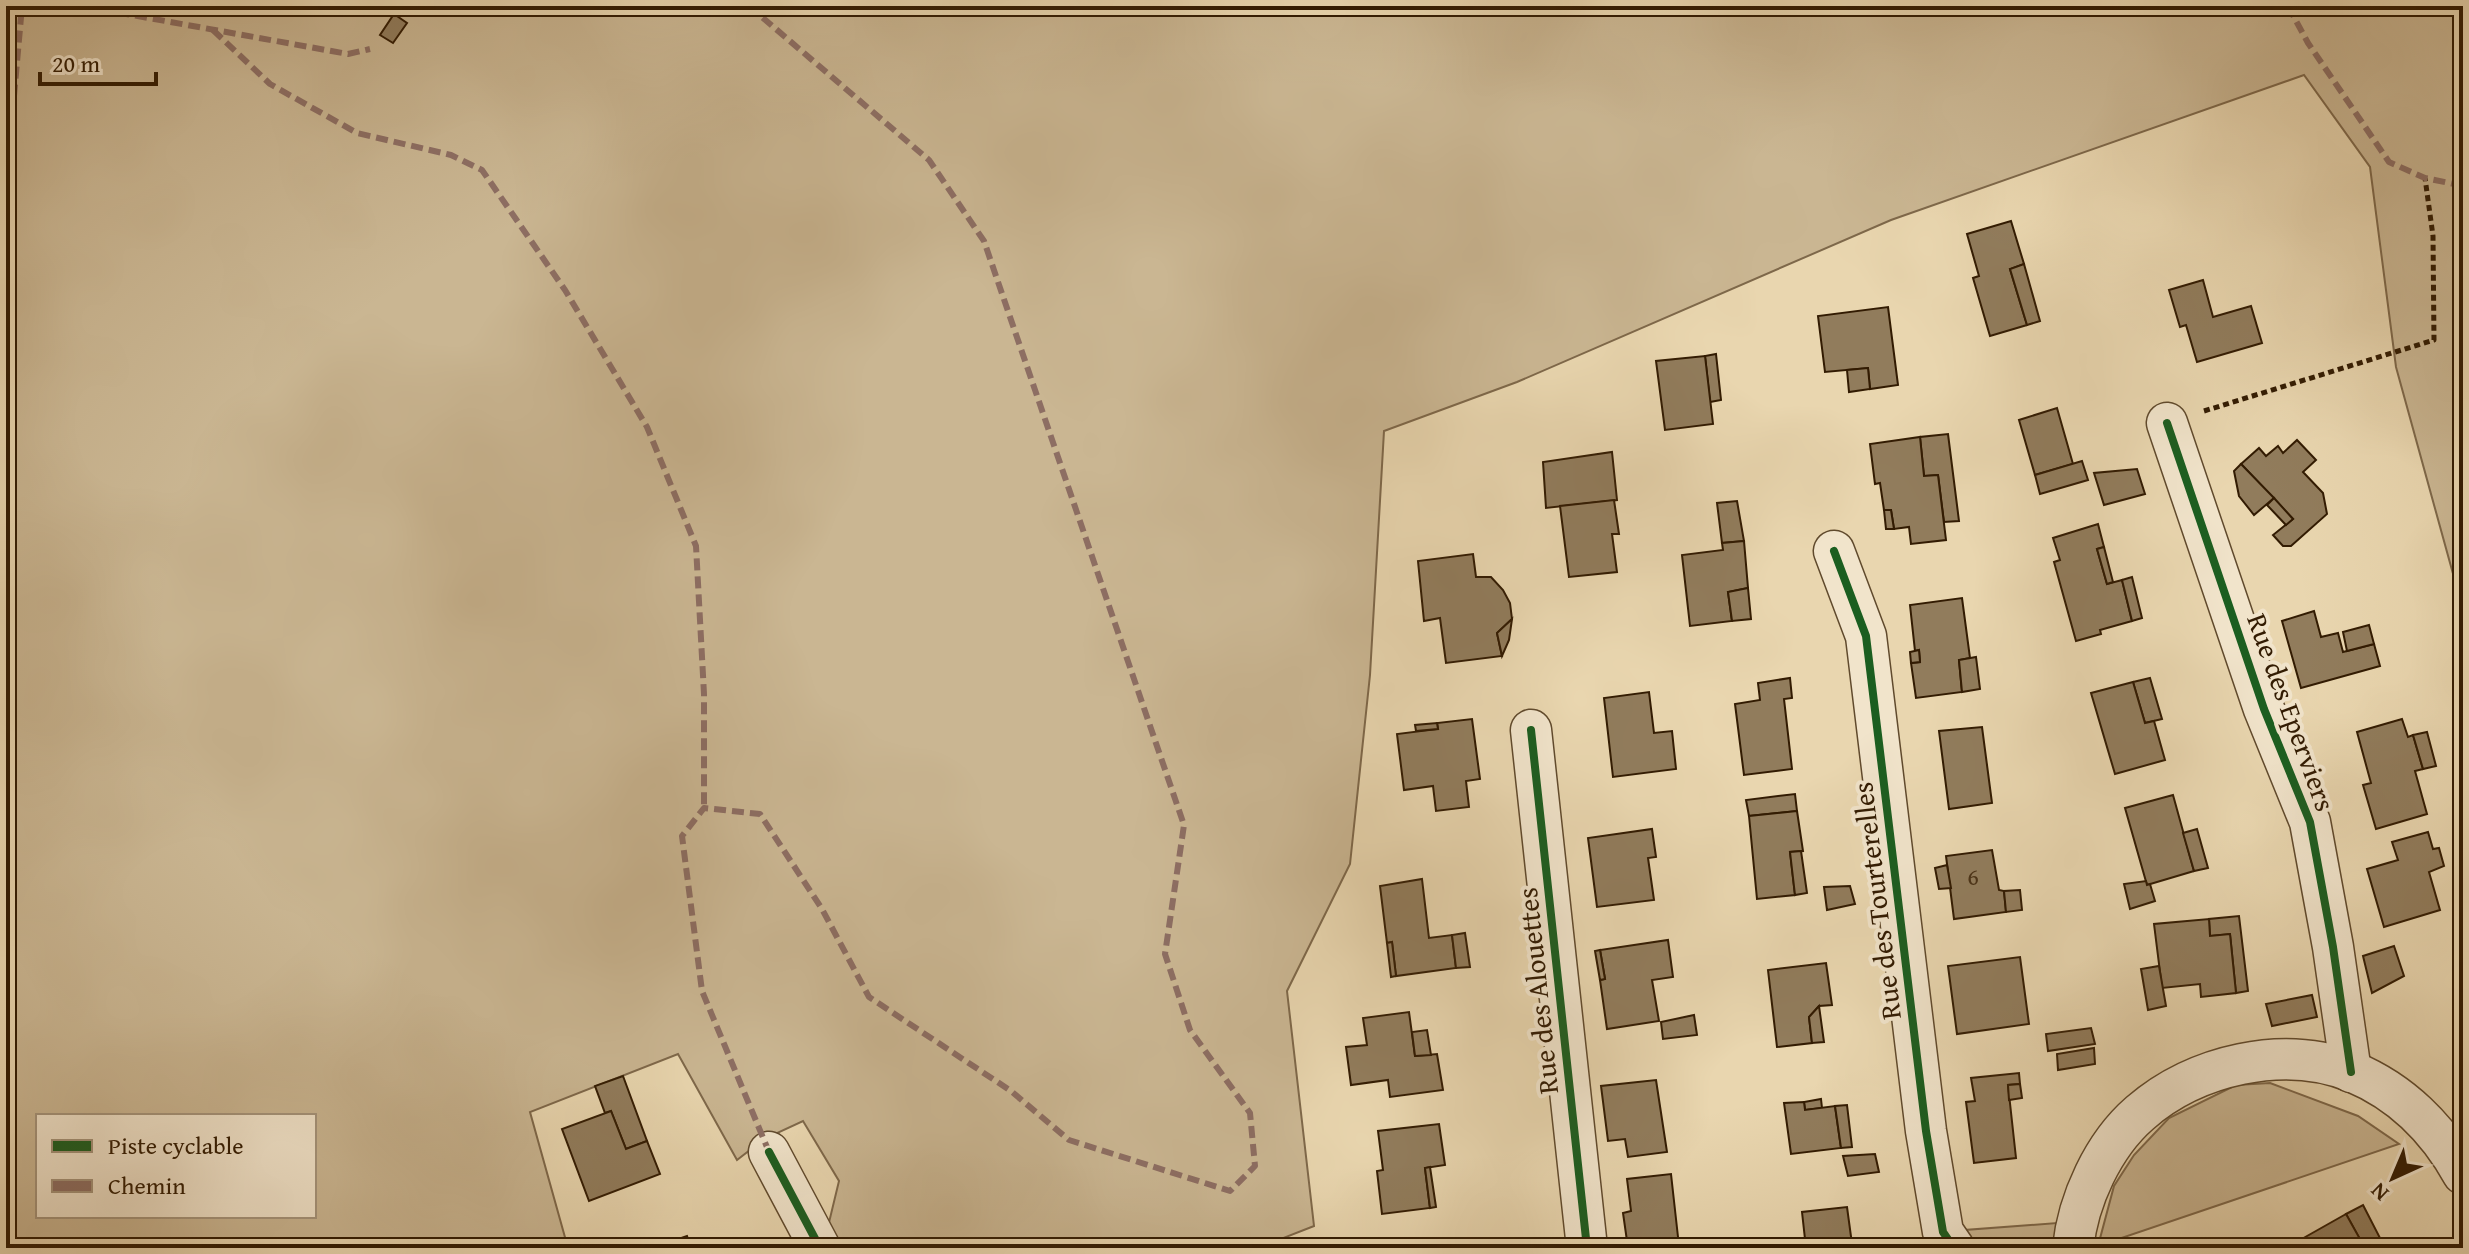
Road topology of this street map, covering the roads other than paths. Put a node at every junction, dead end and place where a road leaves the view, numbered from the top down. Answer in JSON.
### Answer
{"nodes":[{"id":1,"x":2185,"y":417,"type":"road end"},
{"id":2,"x":1834,"y":551,"type":"dead end"},
{"id":3,"x":1531,"y":730,"type":"dead end"},
{"id":4,"x":2351,"y":1072,"type":"junction"},
{"id":5,"x":769,"y":1152,"type":"dead end"},
{"id":6,"x":2463,"y":1174,"type":"edge"},
{"id":7,"x":820,"y":1248,"type":"edge"},
{"id":8,"x":1587,"y":1248,"type":"edge"},
{"id":9,"x":1954,"y":1248,"type":"edge"},
{"id":10,"x":2073,"y":1248,"type":"edge"}],
"edges":[{"from":1,"to":4,"type":"street","name":"Rue des Eperviers"},
{"from":2,"to":9,"type":"street","name":"Rue des Tourterelles"},
{"from":3,"to":8,"type":"street","name":"Rue des Alouettes"},
{"from":4,"to":6,"type":"street"},
{"from":4,"to":10,"type":"street"},
{"from":5,"to":7,"type":"street"}]}
